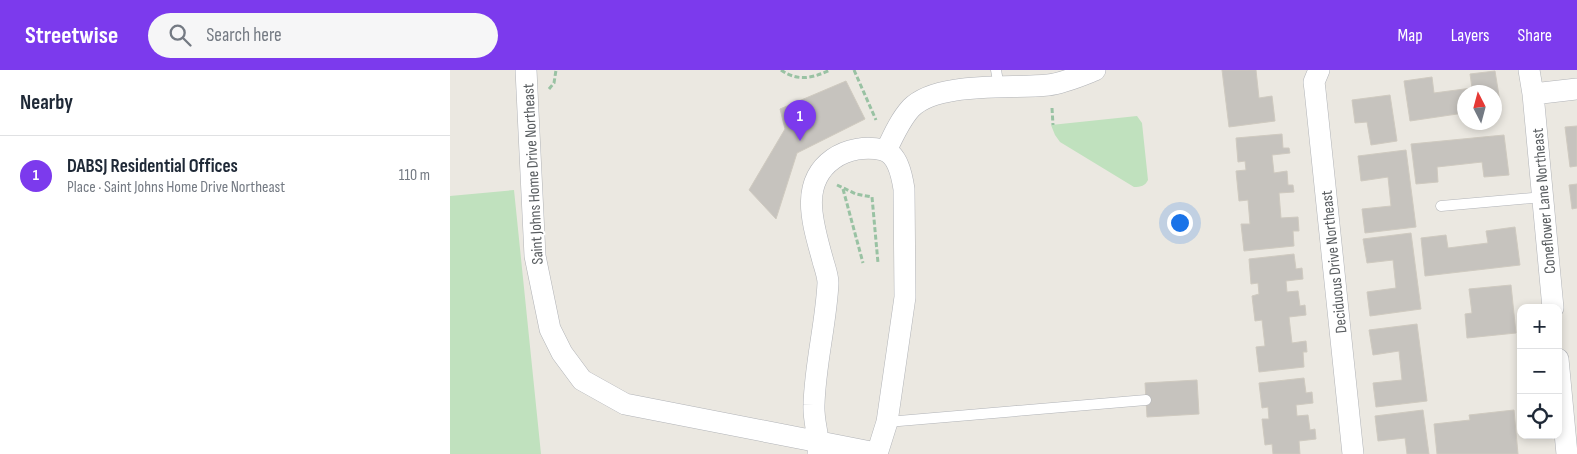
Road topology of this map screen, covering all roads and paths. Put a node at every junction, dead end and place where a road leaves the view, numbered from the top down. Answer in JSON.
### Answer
{"nodes":[{"id":1,"x":526,"y":70,"type":"edge"},
{"id":2,"x":781,"y":70,"type":"edge"},
{"id":3,"x":830,"y":70,"type":"edge"},
{"id":4,"x":854,"y":70,"type":"edge"},
{"id":5,"x":1095,"y":70,"type":"edge"},
{"id":6,"x":1319,"y":70,"type":"edge"},
{"id":7,"x":1529,"y":70,"type":"edge"},
{"id":8,"x":998,"y":78,"type":"edge"},
{"id":9,"x":1577,"y":89,"type":"edge"},
{"id":10,"x":1533,"y":94,"type":"junction"},
{"id":11,"x":878,"y":124,"type":"dead end"},
{"id":12,"x":886,"y":151,"type":"junction"},
{"id":13,"x":818,"y":174,"type":"junction"},
{"id":14,"x":844,"y":189,"type":"junction"},
{"id":15,"x":1542,"y":197,"type":"junction"},
{"id":16,"x":1441,"y":206,"type":"dead end"},
{"id":17,"x":878,"y":263,"type":"dead end"},
{"id":18,"x":863,"y":264,"type":"dead end"},
{"id":19,"x":1553,"y":304,"type":"edge"},
{"id":20,"x":1562,"y":394,"type":"edge"},
{"id":21,"x":1146,"y":400,"type":"dead end"},
{"id":22,"x":887,"y":422,"type":"junction"},
{"id":23,"x":819,"y":448,"type":"edge"},
{"id":24,"x":877,"y":454,"type":"edge"},
{"id":25,"x":1353,"y":454,"type":"edge"},
{"id":26,"x":1568,"y":454,"type":"edge"}],
"edges":[{"from":1,"to":23,"type":"street","name":"Saint Johns Home Drive Northeast"},
{"from":2,"to":3,"type":"path"},
{"from":4,"to":11,"type":"path"},
{"from":5,"to":8,"type":"street"},
{"from":6,"to":25,"type":"street","name":"Deciduous Drive Northeast"},
{"from":7,"to":10,"type":"street"},
{"from":8,"to":12,"type":"street"},
{"from":9,"to":10,"type":"street"},
{"from":10,"to":15,"type":"street","name":"Coneflower Lane Northeast"},
{"from":12,"to":13,"type":"street"},
{"from":12,"to":22,"type":"street","name":"Saint Johns Home Drive Northeast"},
{"from":13,"to":14,"type":"path"},
{"from":13,"to":23,"type":"street"},
{"from":14,"to":17,"type":"path"},
{"from":14,"to":18,"type":"path"},
{"from":15,"to":16,"type":"lane"},
{"from":15,"to":19,"type":"street","name":"Coneflower Lane Northeast"},
{"from":20,"to":26,"type":"street"},
{"from":21,"to":22,"type":"lane"},
{"from":22,"to":24,"type":"street","name":"Saint Johns Home Drive Northeast"},
{"from":23,"to":24,"type":"street","name":"Saint Johns Home Drive Northeast"}]}
